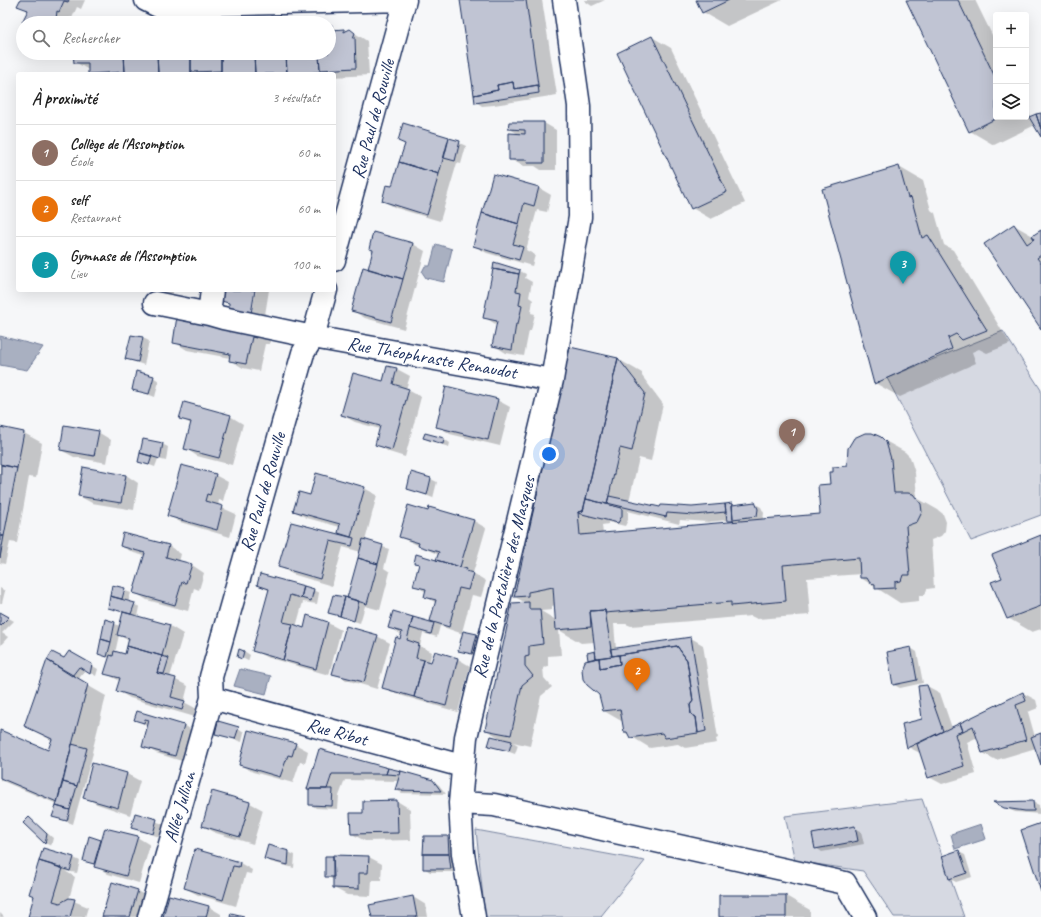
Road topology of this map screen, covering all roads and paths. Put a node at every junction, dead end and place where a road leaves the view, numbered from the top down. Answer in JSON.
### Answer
{"nodes":[{"id":1,"x":146,"y":0,"type":"edge"},
{"id":2,"x":405,"y":0,"type":"edge"},
{"id":3,"x":564,"y":0,"type":"edge"},
{"id":4,"x":336,"y":253,"type":"edge"},
{"id":5,"x":212,"y":292,"type":"edge"},
{"id":6,"x":325,"y":292,"type":"edge"},
{"id":7,"x":155,"y":303,"type":"dead end"},
{"id":8,"x":209,"y":314,"type":"junction"},
{"id":9,"x":313,"y":337,"type":"junction"},
{"id":10,"x":552,"y":380,"type":"junction"},
{"id":11,"x":212,"y":698,"type":"junction"},
{"id":12,"x":462,"y":766,"type":"junction"},
{"id":13,"x":460,"y":804,"type":"junction"},
{"id":14,"x":149,"y":917,"type":"edge"},
{"id":15,"x":474,"y":917,"type":"edge"},
{"id":16,"x":865,"y":917,"type":"edge"}],
"edges":[{"from":1,"to":2,"type":"street"},
{"from":2,"to":4,"type":"street","name":"Rue Paul de Rouville"},
{"from":3,"to":10,"type":"street","name":"Rue de la Portalière des Masques"},
{"from":5,"to":8,"type":"street"},
{"from":6,"to":9,"type":"street","name":"Rue Paul de Rouville"},
{"from":7,"to":8,"type":"street","name":"Rue Théophraste Renaudot"},
{"from":8,"to":9,"type":"street","name":"Rue Théophraste Renaudot"},
{"from":9,"to":10,"type":"street","name":"Rue Théophraste Renaudot"},
{"from":9,"to":11,"type":"street","name":"Rue Paul de Rouville"},
{"from":10,"to":12,"type":"street","name":"Rue de la Portalière des Masques"},
{"from":11,"to":12,"type":"street","name":"Rue Ribot"},
{"from":11,"to":14,"type":"street","name":"Allée Jullian"},
{"from":12,"to":13,"type":"street","name":"Rue de la Portalière des Masques"},
{"from":13,"to":15,"type":"street","name":"Rue de la Portalière des Masques"},
{"from":13,"to":16,"type":"street"}]}
